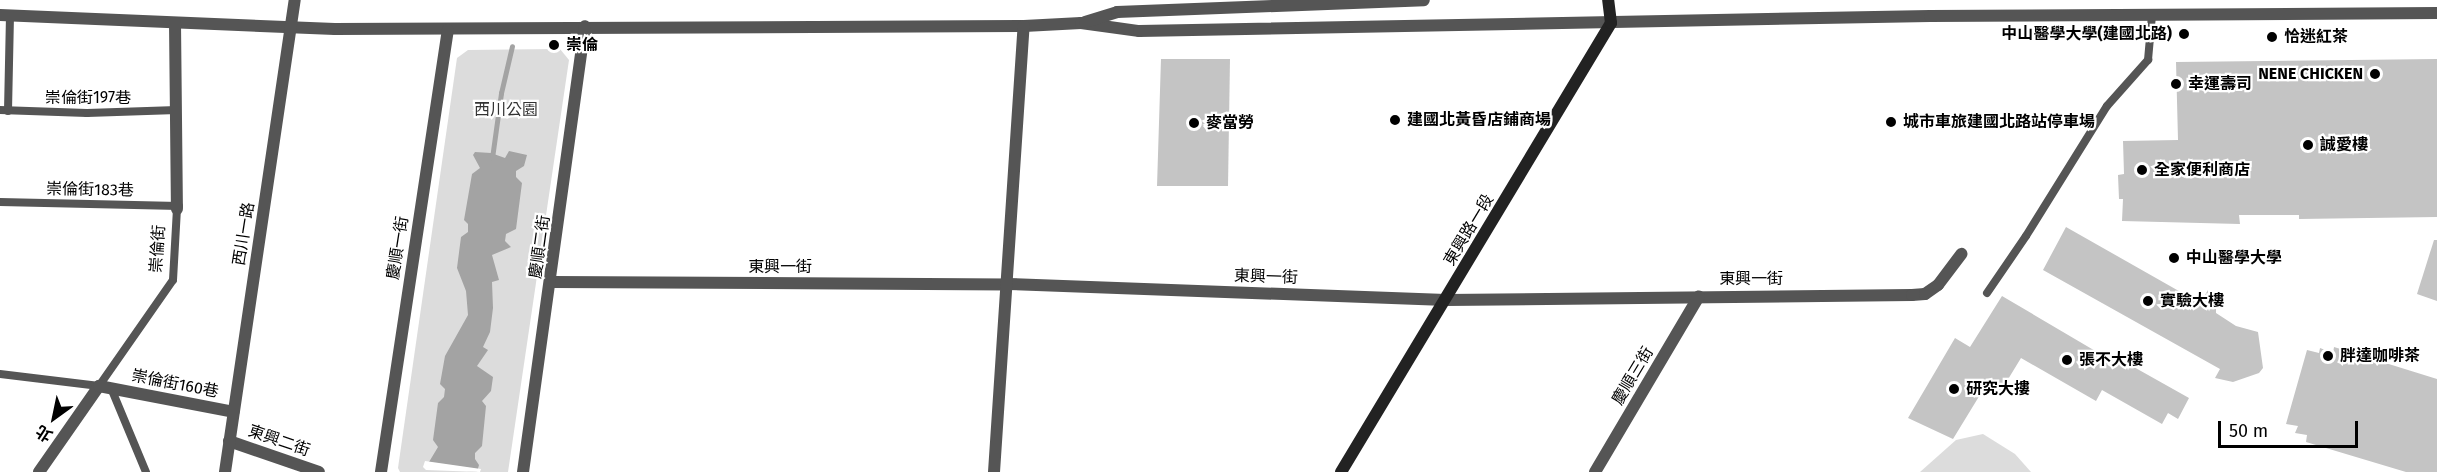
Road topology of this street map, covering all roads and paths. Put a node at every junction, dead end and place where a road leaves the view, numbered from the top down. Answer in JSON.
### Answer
{"nodes":[{"id":1,"x":295,"y":0,"type":"edge"},
{"id":2,"x":1424,"y":0,"type":"edge"},
{"id":3,"x":1608,"y":0,"type":"edge"},
{"id":4,"x":2437,"y":13,"type":"edge"},
{"id":5,"x":5,"y":15,"type":"edge"},
{"id":6,"x":2152,"y":15,"type":"junction"},
{"id":7,"x":175,"y":23,"type":"junction"},
{"id":8,"x":1081,"y":23,"type":"junction"},
{"id":9,"x":1611,"y":23,"type":"junction"},
{"id":10,"x":291,"y":26,"type":"junction"},
{"id":11,"x":585,"y":26,"type":"junction"},
{"id":12,"x":1024,"y":26,"type":"junction"},
{"id":13,"x":448,"y":30,"type":"junction"},
{"id":14,"x":4,"y":110,"type":"edge"},
{"id":15,"x":177,"y":110,"type":"junction"},
{"id":16,"x":0,"y":202,"type":"edge"},
{"id":17,"x":178,"y":207,"type":"junction"},
{"id":18,"x":1961,"y":254,"type":"dead end"},
{"id":19,"x":552,"y":282,"type":"junction"},
{"id":20,"x":1008,"y":284,"type":"junction"},
{"id":21,"x":1987,"y":293,"type":"dead end"},
{"id":22,"x":1699,"y":296,"type":"junction"},
{"id":23,"x":1446,"y":300,"type":"junction"},
{"id":24,"x":0,"y":374,"type":"edge"},
{"id":25,"x":105,"y":388,"type":"junction"},
{"id":26,"x":234,"y":412,"type":"junction"},
{"id":27,"x":229,"y":441,"type":"junction"},
{"id":28,"x":39,"y":472,"type":"edge"},
{"id":29,"x":146,"y":472,"type":"edge"},
{"id":30,"x":225,"y":472,"type":"edge"},
{"id":31,"x":319,"y":472,"type":"edge"},
{"id":32,"x":381,"y":472,"type":"edge"},
{"id":33,"x":524,"y":472,"type":"edge"},
{"id":34,"x":994,"y":472,"type":"edge"},
{"id":35,"x":1341,"y":472,"type":"edge"},
{"id":36,"x":1595,"y":472,"type":"edge"}],
"edges":[{"from":1,"to":10,"type":"street","name":"西川一路"},
{"from":2,"to":8,"type":"street"},
{"from":3,"to":9,"type":"street"},
{"from":4,"to":6,"type":"street"},
{"from":5,"to":7,"type":"street"},
{"from":5,"to":14,"type":"lane"},
{"from":6,"to":9,"type":"street"},
{"from":6,"to":21,"type":"lane"},
{"from":7,"to":10,"type":"street"},
{"from":7,"to":15,"type":"street","name":"崇倫街"},
{"from":8,"to":9,"type":"street"},
{"from":8,"to":12,"type":"street"},
{"from":9,"to":23,"type":"street","name":"東興路一段"},
{"from":10,"to":13,"type":"street"},
{"from":10,"to":26,"type":"street","name":"西川一路"},
{"from":11,"to":12,"type":"street"},
{"from":11,"to":13,"type":"street"},
{"from":11,"to":19,"type":"street","name":"慶順二街"},
{"from":12,"to":20,"type":"street"},
{"from":13,"to":32,"type":"street","name":"慶順一街"},
{"from":14,"to":15,"type":"lane","name":"崇倫街197巷"},
{"from":15,"to":17,"type":"street","name":"崇倫街"},
{"from":16,"to":17,"type":"lane","name":"崇倫街183巷"},
{"from":17,"to":25,"type":"lane","name":"崇倫街"},
{"from":18,"to":22,"type":"street","name":"東興一街"},
{"from":19,"to":20,"type":"street","name":"東興一街"},
{"from":19,"to":33,"type":"street","name":"慶順二街"},
{"from":20,"to":23,"type":"street","name":"東興一街"},
{"from":20,"to":34,"type":"street"},
{"from":22,"to":23,"type":"street","name":"東興一街"},
{"from":22,"to":36,"type":"street","name":"慶順三街"},
{"from":23,"to":35,"type":"street","name":"東興路一段"},
{"from":24,"to":25,"type":"lane"},
{"from":25,"to":26,"type":"street","name":"崇倫街160巷"},
{"from":25,"to":28,"type":"street","name":"崇倫街"},
{"from":25,"to":29,"type":"lane","name":"崇倫街160巷"},
{"from":26,"to":27,"type":"street","name":"西川一路"},
{"from":27,"to":30,"type":"street","name":"西川一路"},
{"from":27,"to":31,"type":"street","name":"東興二街"}]}
